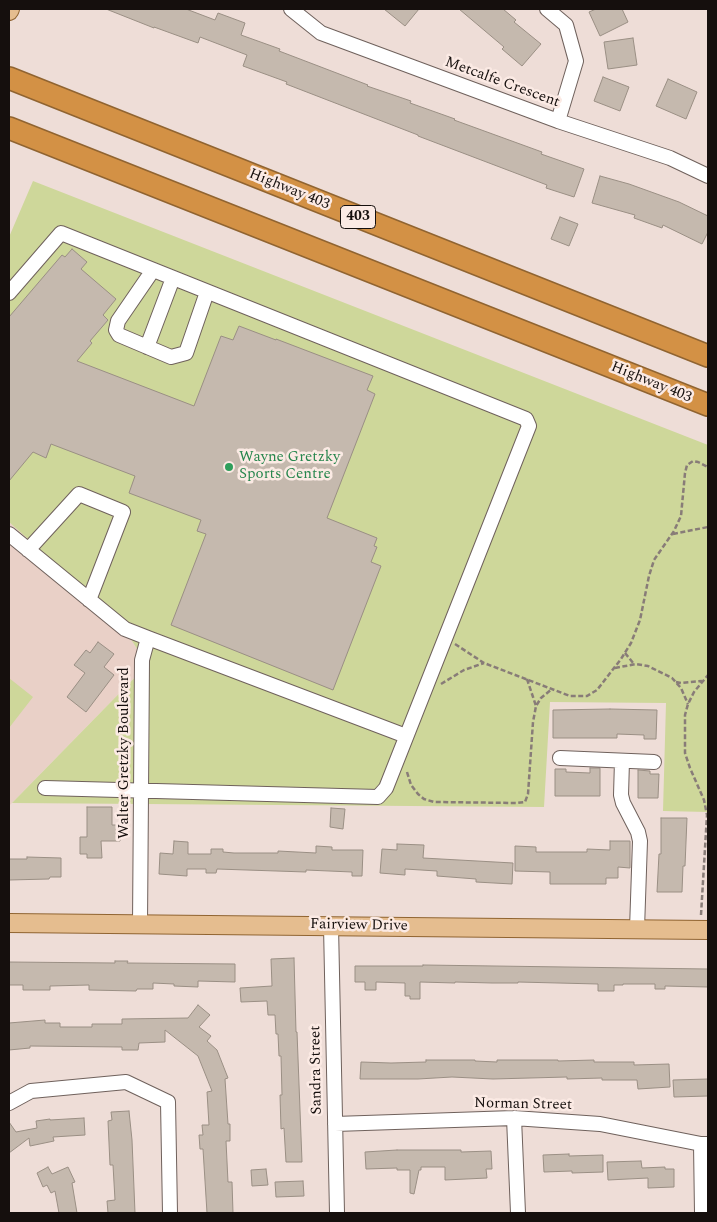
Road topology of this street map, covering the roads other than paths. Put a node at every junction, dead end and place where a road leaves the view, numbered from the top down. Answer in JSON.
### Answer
{"nodes":[{"id":1,"x":291,"y":9,"type":"edge"},
{"id":2,"x":547,"y":9,"type":"edge"},
{"id":3,"x":9,"y":78,"type":"edge"},
{"id":4,"x":558,"y":121,"type":"junction"},
{"id":5,"x":9,"y":128,"type":"edge"},
{"id":6,"x":708,"y":176,"type":"edge"},
{"id":7,"x":153,"y":270,"type":"junction"},
{"id":8,"x":173,"y":278,"type":"junction"},
{"id":9,"x":9,"y":292,"type":"edge"},
{"id":10,"x":207,"y":292,"type":"junction"},
{"id":11,"x":147,"y":347,"type":"junction"},
{"id":12,"x":708,"y":356,"type":"edge"},
{"id":13,"x":708,"y":406,"type":"edge"},
{"id":14,"x":9,"y":534,"type":"edge"},
{"id":15,"x":28,"y":550,"type":"junction"},
{"id":16,"x":89,"y":600,"type":"junction"},
{"id":17,"x":148,"y":638,"type":"junction"},
{"id":18,"x":406,"y":736,"type":"junction"},
{"id":19,"x":560,"y":758,"type":"dead end"},
{"id":20,"x":622,"y":761,"type":"junction"},
{"id":21,"x":654,"y":762,"type":"dead end"},
{"id":22,"x":45,"y":788,"type":"dead end"},
{"id":23,"x":141,"y":790,"type":"junction"},
{"id":24,"x":9,"y":923,"type":"edge"},
{"id":25,"x":140,"y":924,"type":"junction"},
{"id":26,"x":331,"y":926,"type":"junction"},
{"id":27,"x":637,"y":929,"type":"junction"},
{"id":28,"x":704,"y":930,"type":"edge"},
{"id":29,"x":9,"y":1103,"type":"edge"},
{"id":30,"x":514,"y":1118,"type":"junction"},
{"id":31,"x":335,"y":1124,"type":"junction"},
{"id":32,"x":704,"y":1144,"type":"edge"},
{"id":33,"x":170,"y":1213,"type":"edge"},
{"id":34,"x":337,"y":1213,"type":"edge"},
{"id":35,"x":518,"y":1213,"type":"edge"},
{"id":36,"x":702,"y":1213,"type":"edge"}],
"edges":[{"from":1,"to":4,"type":"street","name":"Metcalfe Crescent"},
{"from":2,"to":4,"type":"street"},
{"from":3,"to":12,"type":"highway","name":"Highway 403","number":"403"},
{"from":4,"to":6,"type":"street","name":"Metcalfe Crescent"},
{"from":5,"to":13,"type":"highway","name":"Highway 403"},
{"from":7,"to":8,"type":"street"},
{"from":7,"to":9,"type":"street"},
{"from":7,"to":11,"type":"street"},
{"from":8,"to":10,"type":"street"},
{"from":8,"to":11,"type":"street"},
{"from":10,"to":11,"type":"street"},
{"from":10,"to":18,"type":"street"},
{"from":14,"to":15,"type":"street"},
{"from":15,"to":16,"type":"street"},
{"from":15,"to":16,"type":"street"},
{"from":16,"to":17,"type":"street"},
{"from":17,"to":18,"type":"street"},
{"from":17,"to":23,"type":"street","name":"Walter Gretzky Boulevard"},
{"from":18,"to":23,"type":"street"},
{"from":19,"to":20,"type":"street"},
{"from":20,"to":21,"type":"street"},
{"from":20,"to":27,"type":"street"},
{"from":22,"to":23,"type":"street"},
{"from":23,"to":25,"type":"street","name":"Walter Gretzky Boulevard"},
{"from":24,"to":25,"type":"main road","name":"Fairview Drive"},
{"from":25,"to":26,"type":"main road","name":"Fairview Drive"},
{"from":26,"to":27,"type":"main road","name":"Fairview Drive"},
{"from":26,"to":31,"type":"street","name":"Sandra Street"},
{"from":27,"to":28,"type":"main road","name":"Fairview Drive"},
{"from":29,"to":33,"type":"street"},
{"from":30,"to":31,"type":"street","name":"Norman Street"},
{"from":30,"to":32,"type":"street","name":"Norman Street"},
{"from":30,"to":35,"type":"street"},
{"from":31,"to":34,"type":"street","name":"Sandra Street"},
{"from":32,"to":36,"type":"street"}]}
